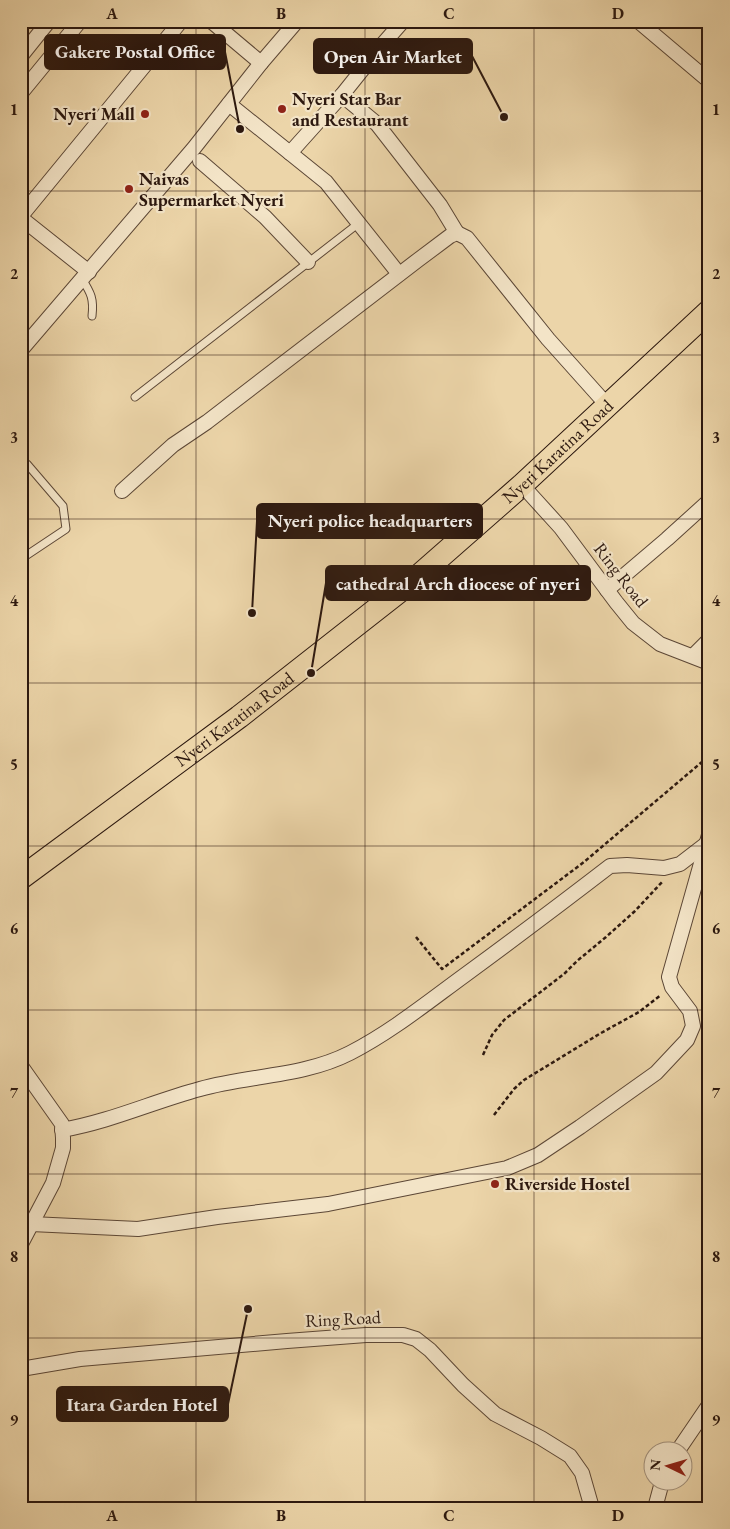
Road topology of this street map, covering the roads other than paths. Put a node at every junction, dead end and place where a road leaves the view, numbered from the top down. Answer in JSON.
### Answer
{"nodes":[{"id":1,"x":49,"y":21,"type":"edge"},
{"id":2,"x":80,"y":21,"type":"edge"},
{"id":3,"x":181,"y":21,"type":"edge"},
{"id":4,"x":211,"y":21,"type":"edge"},
{"id":5,"x":297,"y":21,"type":"edge"},
{"id":6,"x":404,"y":21,"type":"edge"},
{"id":7,"x":638,"y":21,"type":"edge"},
{"id":8,"x":27,"y":38,"type":"edge"},
{"id":9,"x":21,"y":56,"type":"edge"},
{"id":10,"x":261,"y":63,"type":"junction"},
{"id":11,"x":709,"y":81,"type":"edge"},
{"id":12,"x":21,"y":93,"type":"edge"},
{"id":13,"x":342,"y":95,"type":"junction"},
{"id":14,"x":229,"y":104,"type":"junction"},
{"id":15,"x":290,"y":153,"type":"junction"},
{"id":16,"x":197,"y":154,"type":"junction"},
{"id":17,"x":202,"y":176,"type":"dead end"},
{"id":18,"x":21,"y":217,"type":"edge"},
{"id":19,"x":359,"y":223,"type":"junction"},
{"id":20,"x":457,"y":233,"type":"junction"},
{"id":21,"x":308,"y":262,"type":"junction"},
{"id":22,"x":399,"y":274,"type":"junction"},
{"id":23,"x":85,"y":276,"type":"junction"},
{"id":24,"x":709,"y":311,"type":"edge"},
{"id":25,"x":92,"y":316,"type":"dead end"},
{"id":26,"x":21,"y":350,"type":"edge"},
{"id":27,"x":135,"y":397,"type":"dead end"},
{"id":28,"x":607,"y":405,"type":"junction"},
{"id":29,"x":27,"y":464,"type":"dead end"},
{"id":30,"x":522,"y":485,"type":"junction"},
{"id":31,"x":122,"y":491,"type":"dead end"},
{"id":32,"x":709,"y":501,"type":"edge"},
{"id":33,"x":21,"y":559,"type":"edge"},
{"id":34,"x":607,"y":590,"type":"junction"},
{"id":35,"x":709,"y":640,"type":"edge"},
{"id":36,"x":693,"y":656,"type":"junction"},
{"id":37,"x":709,"y":663,"type":"edge"},
{"id":38,"x":707,"y":839,"type":"edge"},
{"id":39,"x":21,"y":878,"type":"edge"},
{"id":40,"x":21,"y":1066,"type":"edge"},
{"id":41,"x":62,"y":1130,"type":"junction"},
{"id":42,"x":31,"y":1224,"type":"junction"},
{"id":43,"x":21,"y":1244,"type":"edge"},
{"id":44,"x":21,"y":1369,"type":"edge"},
{"id":45,"x":709,"y":1405,"type":"edge"},
{"id":46,"x":684,"y":1442,"type":"edge"},
{"id":47,"x":659,"y":1492,"type":"edge"},
{"id":48,"x":592,"y":1508,"type":"edge"},
{"id":49,"x":655,"y":1508,"type":"edge"}],
"edges":[{"from":1,"to":8,"type":"street"},
{"from":2,"to":12,"type":"street"},
{"from":3,"to":18,"type":"street"},
{"from":4,"to":10,"type":"street"},
{"from":5,"to":10,"type":"street"},
{"from":6,"to":13,"type":"street"},
{"from":7,"to":11,"type":"street"},
{"from":8,"to":9,"type":"street"},
{"from":10,"to":14,"type":"street"},
{"from":13,"to":15,"type":"street"},
{"from":13,"to":20,"type":"street"},
{"from":14,"to":15,"type":"street"},
{"from":14,"to":16,"type":"street"},
{"from":15,"to":19,"type":"street"},
{"from":16,"to":17,"type":"lane"},
{"from":16,"to":21,"type":"street"},
{"from":16,"to":23,"type":"street"},
{"from":18,"to":23,"type":"street"},
{"from":19,"to":21,"type":"lane"},
{"from":19,"to":22,"type":"street"},
{"from":20,"to":22,"type":"street"},
{"from":20,"to":28,"type":"street"},
{"from":21,"to":27,"type":"lane"},
{"from":22,"to":31,"type":"street"},
{"from":23,"to":25,"type":"lane"},
{"from":23,"to":26,"type":"street"},
{"from":24,"to":28,"type":"highway","name":"Nyeri Karatina Road"},
{"from":28,"to":30,"type":"highway","name":"Nyeri Karatina Road"},
{"from":29,"to":33,"type":"lane"},
{"from":30,"to":34,"type":"street","name":"Ring Road"},
{"from":30,"to":39,"type":"highway","name":"Nyeri Karatina Road"},
{"from":32,"to":34,"type":"street"},
{"from":34,"to":36,"type":"street","name":"Ring Road"},
{"from":35,"to":36,"type":"street"},
{"from":36,"to":37,"type":"street","name":"Ring Road"},
{"from":38,"to":41,"type":"street"},
{"from":38,"to":42,"type":"street"},
{"from":40,"to":41,"type":"street"},
{"from":41,"to":42,"type":"street"},
{"from":42,"to":43,"type":"street"},
{"from":44,"to":48,"type":"street","name":"Ring Road"},
{"from":45,"to":46,"type":"street"},
{"from":47,"to":49,"type":"street"}]}
